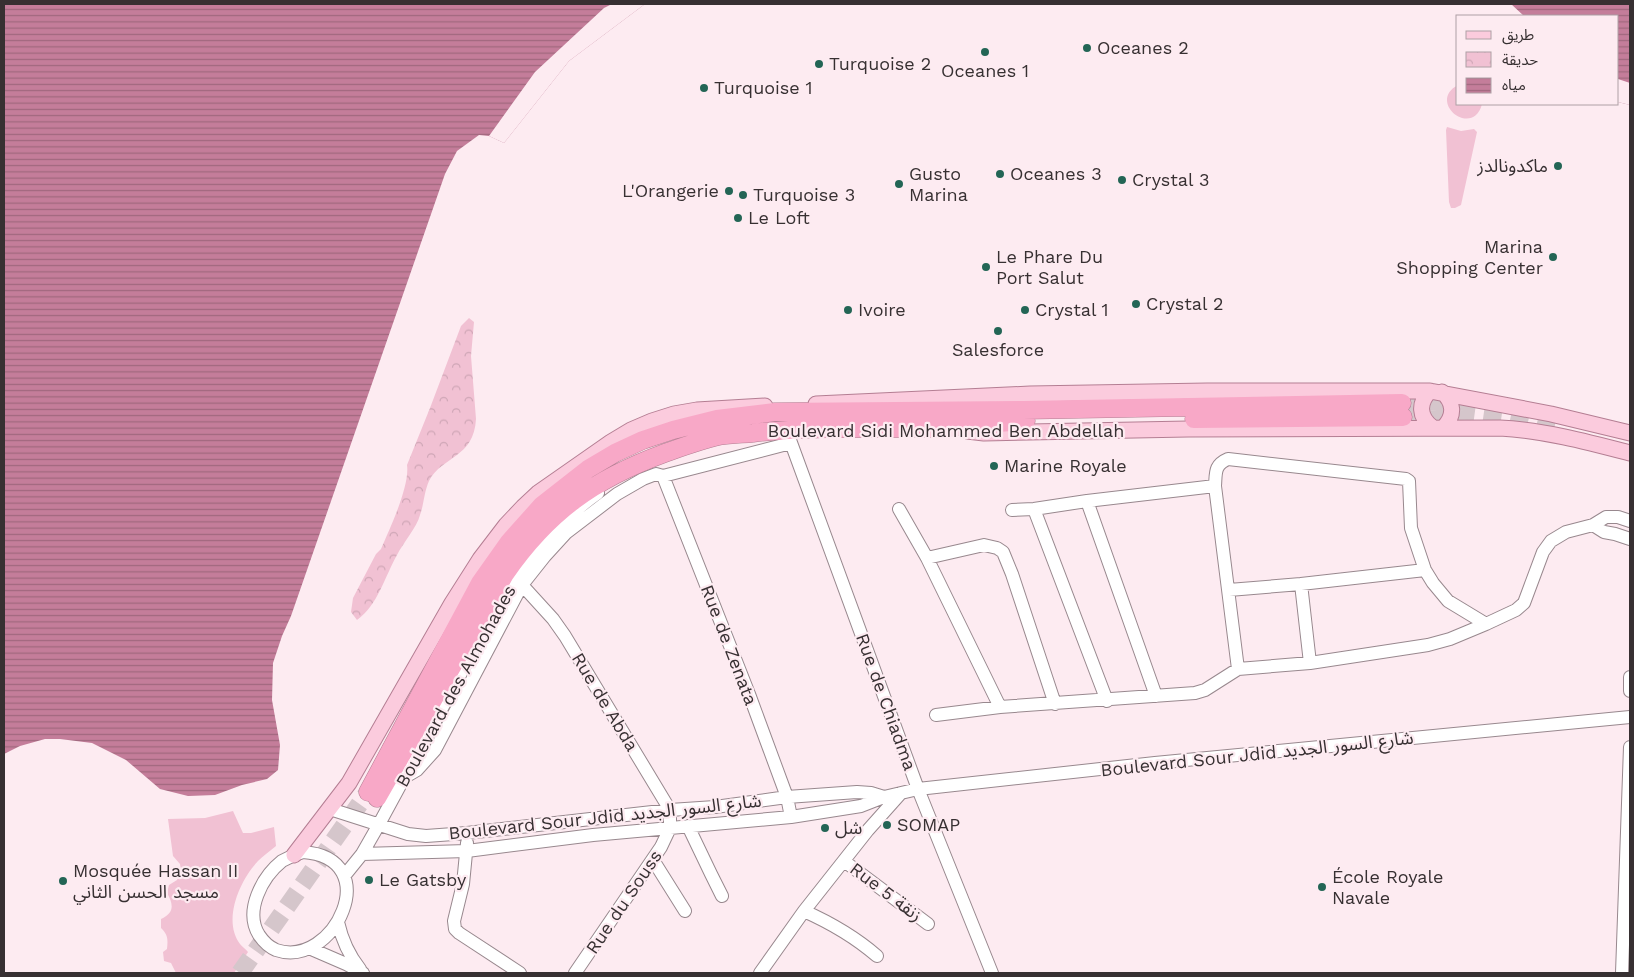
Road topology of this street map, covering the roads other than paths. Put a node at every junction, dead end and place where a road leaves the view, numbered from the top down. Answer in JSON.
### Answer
{"nodes":[{"id":1,"x":1436,"y":392,"type":"junction"},
{"id":2,"x":1438,"y":427,"type":"junction"},
{"id":3,"x":933,"y":428,"type":"junction"},
{"id":4,"x":1630,"y":432,"type":"edge"},
{"id":5,"x":788,"y":436,"type":"junction"},
{"id":6,"x":1630,"y":453,"type":"edge"},
{"id":7,"x":654,"y":457,"type":"junction"},
{"id":8,"x":572,"y":469,"type":"junction"},
{"id":9,"x":663,"y":476,"type":"junction"},
{"id":10,"x":1215,"y":486,"type":"junction"},
{"id":11,"x":561,"y":489,"type":"junction"},
{"id":12,"x":1088,"y":501,"type":"junction"},
{"id":13,"x":899,"y":509,"type":"dead end"},
{"id":14,"x":1034,"y":509,"type":"junction"},
{"id":15,"x":1012,"y":510,"type":"dead end"},
{"id":16,"x":1630,"y":521,"type":"edge"},
{"id":17,"x":1593,"y":525,"type":"junction"},
{"id":18,"x":1630,"y":539,"type":"edge"},
{"id":19,"x":927,"y":558,"type":"junction"},
{"id":20,"x":1426,"y":570,"type":"junction"},
{"id":21,"x":522,"y":584,"type":"junction"},
{"id":22,"x":1301,"y":584,"type":"junction"},
{"id":23,"x":1229,"y":590,"type":"junction"},
{"id":24,"x":1486,"y":624,"type":"junction"},
{"id":25,"x":1310,"y":663,"type":"junction"},
{"id":26,"x":1238,"y":669,"type":"junction"},
{"id":27,"x":1630,"y":677,"type":"edge"},
{"id":28,"x":1630,"y":691,"type":"edge"},
{"id":29,"x":1156,"y":696,"type":"junction"},
{"id":30,"x":1107,"y":701,"type":"junction"},
{"id":31,"x":1055,"y":704,"type":"junction"},
{"id":32,"x":1000,"y":707,"type":"junction"},
{"id":33,"x":936,"y":715,"type":"dead end"},
{"id":34,"x":1630,"y":717,"type":"edge"},
{"id":35,"x":1630,"y":746,"type":"edge"},
{"id":36,"x":405,"y":777,"type":"junction"},
{"id":37,"x":918,"y":789,"type":"junction"},
{"id":38,"x":901,"y":793,"type":"junction"},
{"id":39,"x":787,"y":797,"type":"junction"},
{"id":40,"x":884,"y":797,"type":"junction"},
{"id":41,"x":330,"y":809,"type":"junction"},
{"id":42,"x":670,"y":810,"type":"junction"},
{"id":43,"x":791,"y":817,"type":"junction"},
{"id":44,"x":378,"y":826,"type":"junction"},
{"id":45,"x":688,"y":826,"type":"junction"},
{"id":46,"x":670,"y":828,"type":"junction"},
{"id":47,"x":467,"y":833,"type":"junction"},
{"id":48,"x":467,"y":851,"type":"junction"},
{"id":49,"x":362,"y":854,"type":"junction"},
{"id":50,"x":294,"y":855,"type":"junction"},
{"id":51,"x":653,"y":860,"type":"junction"},
{"id":52,"x":844,"y":861,"type":"junction"},
{"id":53,"x":345,"y":875,"type":"junction"},
{"id":54,"x":722,"y":896,"type":"dead end"},
{"id":55,"x":685,"y":911,"type":"dead end"},
{"id":56,"x":804,"y":911,"type":"junction"},
{"id":57,"x":338,"y":922,"type":"junction"},
{"id":58,"x":928,"y":924,"type":"dead end"},
{"id":59,"x":309,"y":948,"type":"junction"},
{"id":60,"x":877,"y":956,"type":"dead end"},
{"id":61,"x":363,"y":973,"type":"edge"},
{"id":62,"x":520,"y":973,"type":"edge"},
{"id":63,"x":575,"y":973,"type":"edge"},
{"id":64,"x":760,"y":973,"type":"edge"},
{"id":65,"x":992,"y":973,"type":"edge"},
{"id":66,"x":1622,"y":973,"type":"edge"}],
"edges":[{"from":1,"to":2,"type":"main road"},
{"from":1,"to":2,"type":"main road"},
{"from":1,"to":4,"type":"main road","name":"Boulevard Sidi Mohammed Ben Abdellah"},
{"from":1,"to":8,"type":"main road","name":"Boulevard Sidi Mohammed Ben Abdellah"},
{"from":2,"to":3,"type":"main road","name":"Boulevard Sidi Mohammed Ben Abdellah"},
{"from":2,"to":6,"type":"main road","name":"Boulevard Sidi Mohammed Ben Abdellah"},
{"from":3,"to":5,"type":"highway","name":"Boulevard Sidi Mohammed Ben Abdellah"},
{"from":3,"to":11,"type":"highway","name":"Boulevard Sidi Mohammed Ben Abdellah"},
{"from":5,"to":7,"type":"highway","name":"Boulevard Sidi Mohammed Ben Abdellah"},
{"from":5,"to":9,"type":"street"},
{"from":5,"to":37,"type":"street","name":"Rue de Chiadma"},
{"from":7,"to":11,"type":"highway","name":"Boulevard Sidi Mohammed Ben Abdellah"},
{"from":7,"to":36,"type":"street","name":"Boulevard des Almohades"},
{"from":8,"to":11,"type":"highway"},
{"from":8,"to":41,"type":"main road"},
{"from":9,"to":21,"type":"street"},
{"from":9,"to":39,"type":"street","name":"Rue de Zenata"},
{"from":10,"to":12,"type":"street"},
{"from":10,"to":20,"type":"street"},
{"from":10,"to":23,"type":"street"},
{"from":12,"to":14,"type":"street"},
{"from":12,"to":29,"type":"street"},
{"from":13,"to":19,"type":"street"},
{"from":14,"to":15,"type":"street"},
{"from":14,"to":30,"type":"street"},
{"from":16,"to":17,"type":"street"},
{"from":17,"to":18,"type":"street"},
{"from":17,"to":24,"type":"street"},
{"from":19,"to":31,"type":"street"},
{"from":19,"to":32,"type":"street"},
{"from":20,"to":22,"type":"street"},
{"from":20,"to":24,"type":"street"},
{"from":21,"to":36,"type":"street"},
{"from":21,"to":42,"type":"street","name":"Rue de Abda"},
{"from":22,"to":23,"type":"street"},
{"from":22,"to":25,"type":"street"},
{"from":23,"to":26,"type":"street"},
{"from":24,"to":25,"type":"street"},
{"from":25,"to":26,"type":"street"},
{"from":26,"to":29,"type":"street"},
{"from":27,"to":28,"type":"street"},
{"from":29,"to":30,"type":"street"},
{"from":30,"to":31,"type":"street"},
{"from":31,"to":32,"type":"street"},
{"from":32,"to":33,"type":"street"},
{"from":34,"to":37,"type":"street","name":"Boulevard Sour Jdid شارع السور الجديد"},
{"from":35,"to":66,"type":"street"},
{"from":36,"to":44,"type":"street","name":"Boulevard des Almohades"},
{"from":37,"to":38,"type":"street","name":"Boulevard Sour Jdid شارع السور الجديد"},
{"from":37,"to":65,"type":"street","name":"Rue de Chiadma"},
{"from":38,"to":40,"type":"street","name":"Boulevard Sour Jdid شارع السور الجديد"},
{"from":38,"to":52,"type":"street"},
{"from":39,"to":40,"type":"street","name":"Boulevard Sour Jdid شارع السور الجديد"},
{"from":39,"to":42,"type":"street","name":"Boulevard Sour Jdid شارع السور الجديد"},
{"from":39,"to":43,"type":"street","name":"Rue de Zenata"},
{"from":40,"to":43,"type":"street","name":"Boulevard Sour Jdid شارع السور الجديد"},
{"from":41,"to":44,"type":"street","name":"Boulevard Sour Jdid شارع السور الجديد"},
{"from":41,"to":50,"type":"main road"},
{"from":42,"to":46,"type":"street"},
{"from":42,"to":47,"type":"street","name":"Boulevard Sour Jdid شارع السور الجديد"},
{"from":43,"to":45,"type":"street","name":"Boulevard Sour Jdid شارع السور الجديد"},
{"from":44,"to":47,"type":"street","name":"Boulevard Sour Jdid شارع السور الجديد"},
{"from":44,"to":49,"type":"street","name":"Boulevard des Almohades"},
{"from":45,"to":46,"type":"street","name":"Boulevard Sour Jdid شارع السور الجديد"},
{"from":45,"to":54,"type":"street"},
{"from":46,"to":48,"type":"street","name":"Boulevard Sour Jdid شارع السور الجديد"},
{"from":46,"to":51,"type":"street","name":"Rue du Souss"},
{"from":47,"to":48,"type":"street"},
{"from":48,"to":49,"type":"street","name":"Boulevard Sour Jdid شارع السور الجديد"},
{"from":48,"to":62,"type":"street"},
{"from":49,"to":53,"type":"street","name":"Boulevard des Almohades"},
{"from":50,"to":53,"type":"street"},
{"from":50,"to":59,"type":"street"},
{"from":51,"to":55,"type":"street"},
{"from":51,"to":63,"type":"street","name":"Rue du Souss"},
{"from":52,"to":56,"type":"street"},
{"from":52,"to":58,"type":"street","name":"Rue 5 زنقة"},
{"from":53,"to":57,"type":"street"},
{"from":56,"to":60,"type":"street"},
{"from":56,"to":64,"type":"street"},
{"from":57,"to":59,"type":"street"},
{"from":57,"to":61,"type":"street"},
{"from":59,"to":61,"type":"street"}]}
